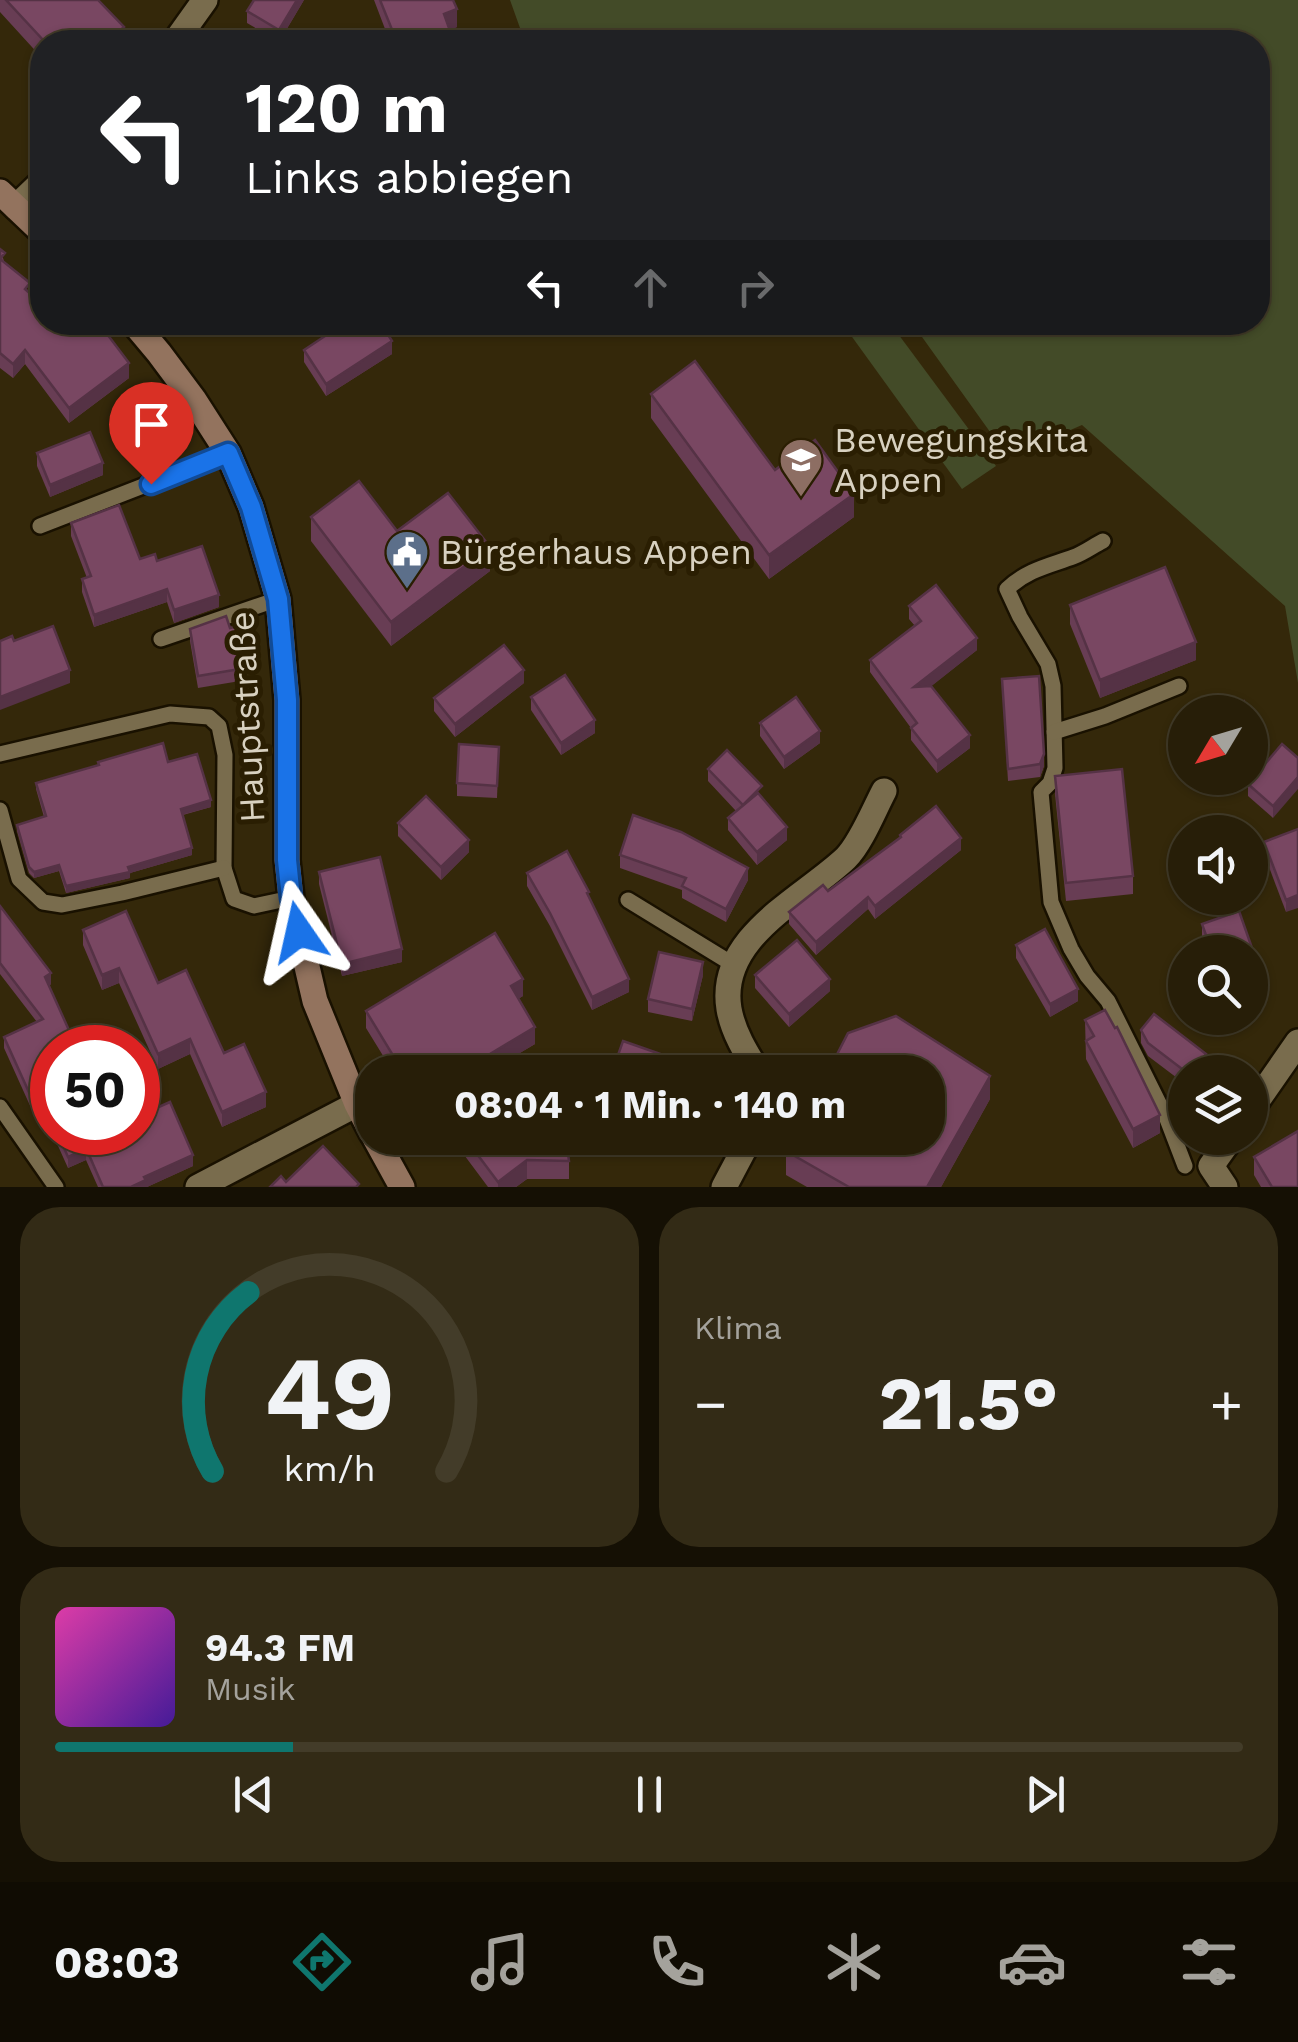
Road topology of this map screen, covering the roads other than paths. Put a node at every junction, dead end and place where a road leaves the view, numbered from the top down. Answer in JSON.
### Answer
{"nodes":[{"id":1,"x":205,"y":0,"type":"edge"},
{"id":2,"x":184,"y":30,"type":"edge"},
{"id":3,"x":8,"y":200,"type":"edge"},
{"id":4,"x":30,"y":221,"type":"edge"},
{"id":5,"x":144,"y":335,"type":"edge"},
{"id":6,"x":228,"y":453,"type":"junction"},
{"id":7,"x":40,"y":526,"type":"dead end"},
{"id":8,"x":1103,"y":541,"type":"dead end"},
{"id":9,"x":278,"y":599,"type":"junction"},
{"id":10,"x":160,"y":639,"type":"dead end"},
{"id":11,"x":1179,"y":686,"type":"dead end"},
{"id":12,"x":1054,"y":732,"type":"junction"},
{"id":13,"x":0,"y":754,"type":"edge"},
{"id":14,"x":884,"y":790,"type":"dead end"},
{"id":15,"x":0,"y":810,"type":"edge"},
{"id":16,"x":224,"y":868,"type":"junction"},
{"id":17,"x":291,"y":898,"type":"junction"},
{"id":18,"x":628,"y":900,"type":"dead end"},
{"id":19,"x":734,"y":965,"type":"junction"},
{"id":20,"x":1298,"y":1042,"type":"edge"},
{"id":21,"x":748,"y":1055,"type":"edge"},
{"id":22,"x":1268,"y":1085,"type":"edge"},
{"id":23,"x":355,"y":1099,"type":"edge"},
{"id":24,"x":355,"y":1105,"type":"edge"},
{"id":25,"x":0,"y":1107,"type":"edge"},
{"id":26,"x":385,"y":1155,"type":"edge"},
{"id":27,"x":741,"y":1155,"type":"edge"},
{"id":28,"x":1219,"y":1155,"type":"edge"},
{"id":29,"x":1186,"y":1166,"type":"dead end"},
{"id":30,"x":56,"y":1187,"type":"edge"},
{"id":31,"x":198,"y":1187,"type":"edge"},
{"id":32,"x":402,"y":1187,"type":"edge"},
{"id":33,"x":724,"y":1187,"type":"edge"},
{"id":34,"x":1225,"y":1187,"type":"edge"}],
"edges":[{"from":1,"to":2,"type":"street"},
{"from":3,"to":4,"type":"main road"},
{"from":5,"to":6,"type":"main road","name":"Hauptstraße"},
{"from":6,"to":7,"type":"lane"},
{"from":6,"to":9,"type":"main road","name":"Hauptstraße"},
{"from":8,"to":12,"type":"lane"},
{"from":9,"to":10,"type":"lane"},
{"from":9,"to":17,"type":"main road","name":"Hauptstraße"},
{"from":11,"to":12,"type":"lane"},
{"from":12,"to":29,"type":"lane"},
{"from":13,"to":16,"type":"lane"},
{"from":14,"to":19,"type":"street"},
{"from":15,"to":16,"type":"lane"},
{"from":16,"to":17,"type":"lane"},
{"from":17,"to":23,"type":"main road","name":"Hauptstraße"},
{"from":18,"to":19,"type":"lane"},
{"from":19,"to":21,"type":"street"},
{"from":20,"to":22,"type":"street"},
{"from":24,"to":31,"type":"street"},
{"from":25,"to":30,"type":"lane"},
{"from":26,"to":32,"type":"main road","name":"Hauptstraße"},
{"from":27,"to":33,"type":"street"},
{"from":28,"to":34,"type":"street"}]}
